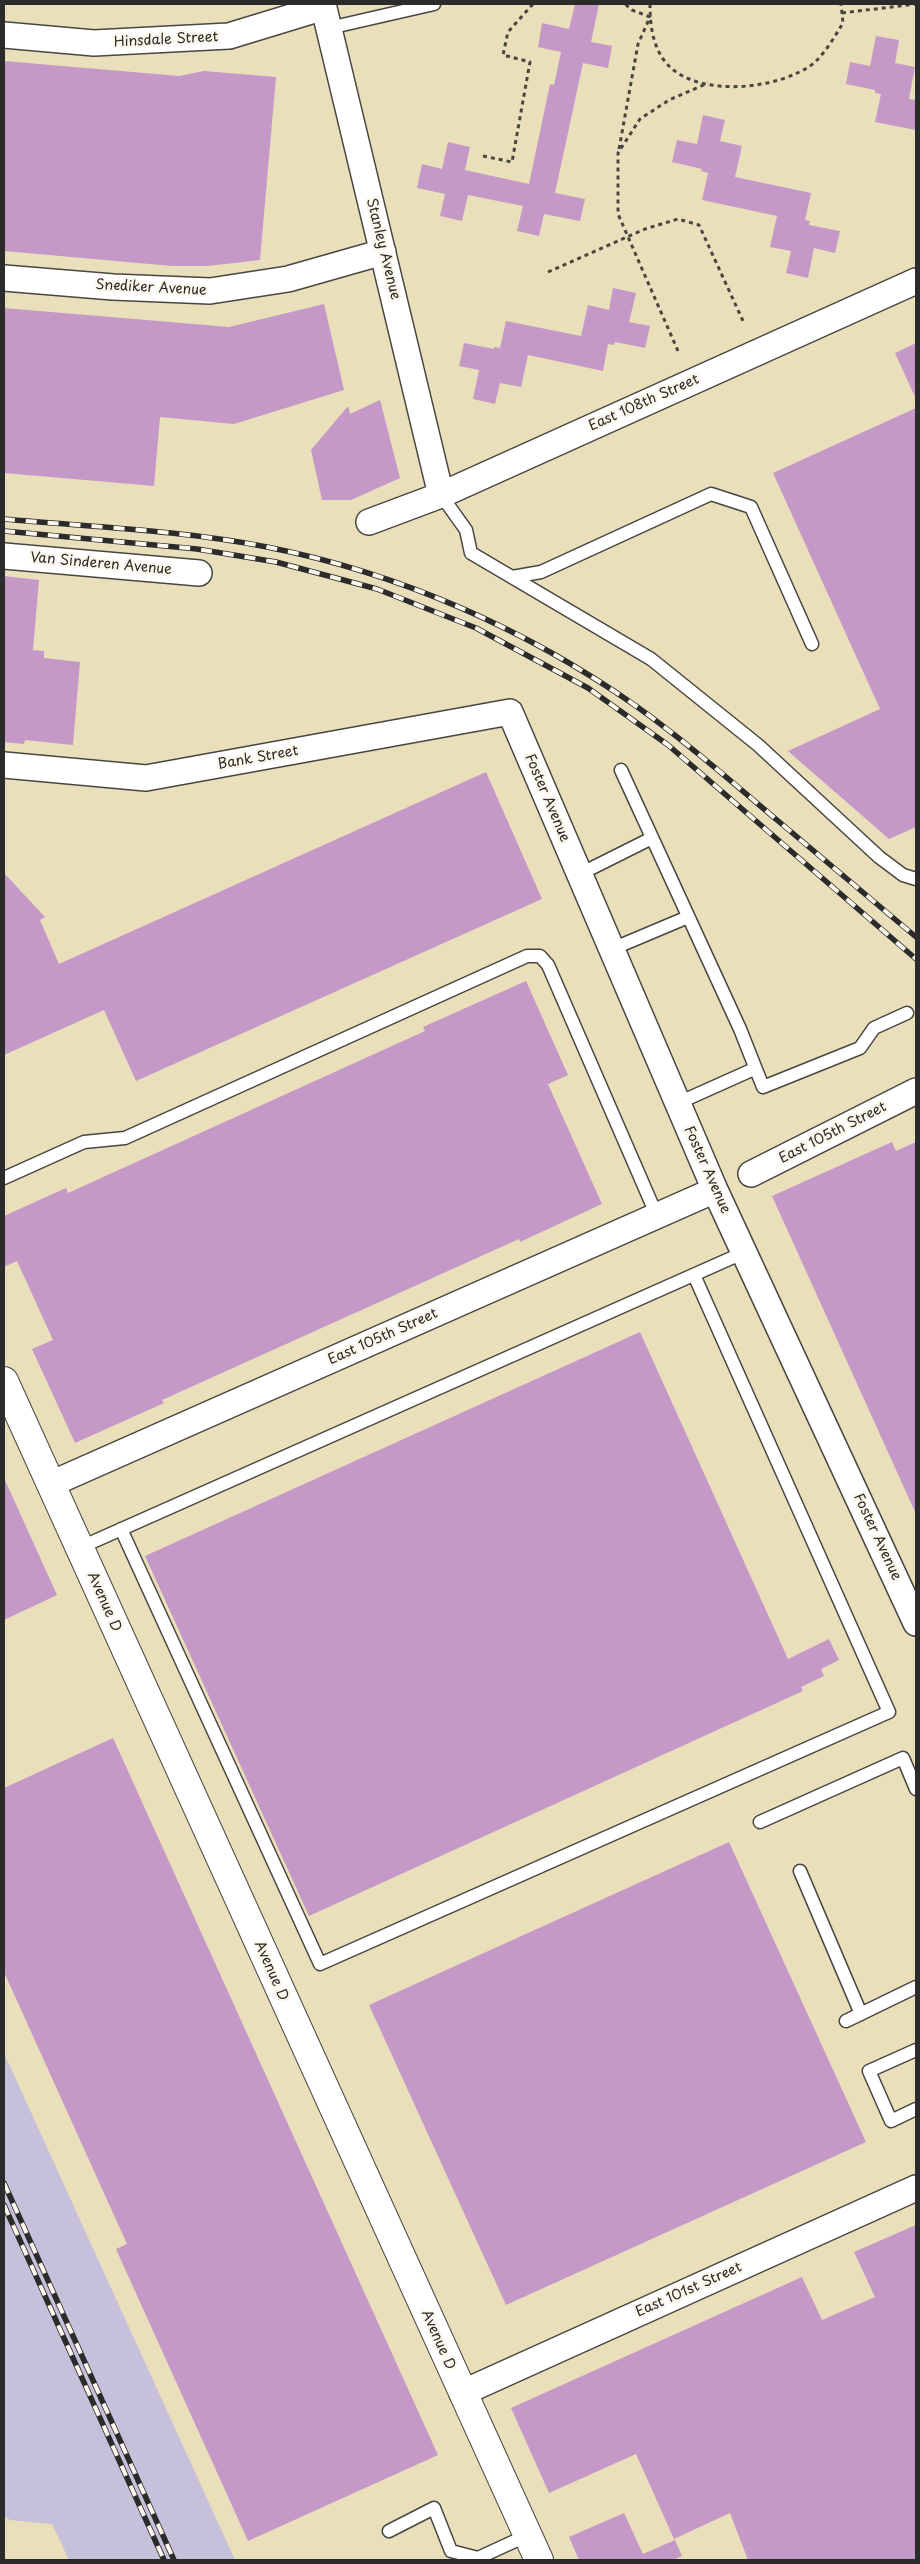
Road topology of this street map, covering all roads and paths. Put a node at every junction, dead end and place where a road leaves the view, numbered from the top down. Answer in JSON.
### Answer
{"nodes":[{"id":1,"x":434,"y":4,"type":"edge"},
{"id":2,"x":533,"y":4,"type":"edge"},
{"id":3,"x":625,"y":4,"type":"edge"},
{"id":4,"x":650,"y":4,"type":"edge"},
{"id":5,"x":841,"y":4,"type":"edge"},
{"id":6,"x":916,"y":4,"type":"edge"},
{"id":7,"x":325,"y":13,"type":"edge"},
{"id":8,"x":842,"y":13,"type":"junction"},
{"id":9,"x":650,"y":17,"type":"junction"},
{"id":10,"x":4,"y":35,"type":"edge"},
{"id":11,"x":708,"y":83,"type":"junction"},
{"id":12,"x":618,"y":152,"type":"junction"},
{"id":13,"x":483,"y":156,"type":"dead end"},
{"id":14,"x":627,"y":237,"type":"junction"},
{"id":15,"x":383,"y":252,"type":"junction"},
{"id":16,"x":548,"y":272,"type":"dead end"},
{"id":17,"x":4,"y":278,"type":"edge"},
{"id":18,"x":916,"y":281,"type":"edge"},
{"id":19,"x":743,"y":321,"type":"dead end"},
{"id":20,"x":678,"y":351,"type":"dead end"},
{"id":21,"x":441,"y":495,"type":"junction"},
{"id":22,"x":369,"y":522,"type":"dead end"},
{"id":23,"x":4,"y":556,"type":"edge"},
{"id":24,"x":199,"y":573,"type":"dead end"},
{"id":25,"x":512,"y":577,"type":"junction"},
{"id":26,"x":812,"y":644,"type":"dead end"},
{"id":27,"x":510,"y":712,"type":"joint"},
{"id":28,"x":4,"y":765,"type":"edge"},
{"id":29,"x":621,"y":770,"type":"dead end"},
{"id":30,"x":652,"y":838,"type":"junction"},
{"id":31,"x":580,"y":874,"type":"junction"},
{"id":32,"x":916,"y":880,"type":"edge"},
{"id":33,"x":688,"y":917,"type":"junction"},
{"id":34,"x":612,"y":949,"type":"junction"},
{"id":35,"x":907,"y":1013,"type":"dead end"},
{"id":36,"x":754,"y":1068,"type":"junction"},
{"id":37,"x":916,"y":1091,"type":"edge"},
{"id":38,"x":678,"y":1103,"type":"junction"},
{"id":39,"x":751,"y":1174,"type":"dead end"},
{"id":40,"x":4,"y":1178,"type":"edge"},
{"id":41,"x":715,"y":1190,"type":"junction"},
{"id":42,"x":657,"y":1216,"type":"junction"},
{"id":43,"x":744,"y":1252,"type":"junction"},
{"id":44,"x":694,"y":1275,"type":"junction"},
{"id":45,"x":4,"y":1381,"type":"edge"},
{"id":46,"x":51,"y":1484,"type":"junction"},
{"id":47,"x":121,"y":1529,"type":"junction"},
{"id":48,"x":79,"y":1548,"type":"junction"},
{"id":49,"x":916,"y":1623,"type":"edge"},
{"id":50,"x":916,"y":1788,"type":"edge"},
{"id":51,"x":760,"y":1822,"type":"dead end"},
{"id":52,"x":800,"y":1871,"type":"dead end"},
{"id":53,"x":916,"y":1987,"type":"edge"},
{"id":54,"x":861,"y":2014,"type":"junction"},
{"id":55,"x":846,"y":2021,"type":"dead end"},
{"id":56,"x":916,"y":2050,"type":"edge"},
{"id":57,"x":916,"y":2109,"type":"edge"},
{"id":58,"x":916,"y":2188,"type":"edge"},
{"id":59,"x":462,"y":2393,"type":"junction"},
{"id":60,"x":389,"y":2531,"type":"dead end"},
{"id":61,"x":528,"y":2536,"type":"junction"},
{"id":62,"x":475,"y":2559,"type":"edge"},
{"id":63,"x":539,"y":2560,"type":"edge"}],
"edges":[{"from":1,"to":7,"type":"lane"},
{"from":2,"to":13,"type":"path"},
{"from":3,"to":9,"type":"path"},
{"from":4,"to":9,"type":"path"},
{"from":5,"to":8,"type":"path"},
{"from":6,"to":8,"type":"path"},
{"from":7,"to":10,"type":"street","name":"Hinsdale Street"},
{"from":7,"to":15,"type":"street","name":"Stanley Avenue"},
{"from":8,"to":11,"type":"path"},
{"from":9,"to":11,"type":"path"},
{"from":9,"to":12,"type":"path"},
{"from":11,"to":12,"type":"path"},
{"from":12,"to":14,"type":"path"},
{"from":14,"to":16,"type":"path"},
{"from":14,"to":19,"type":"path"},
{"from":14,"to":20,"type":"path"},
{"from":15,"to":17,"type":"street","name":"Snediker Avenue"},
{"from":15,"to":21,"type":"street","name":"Stanley Avenue"},
{"from":18,"to":21,"type":"street","name":"East 108th Street"},
{"from":21,"to":22,"type":"street","name":"East 108th Street"},
{"from":21,"to":25,"type":"lane"},
{"from":23,"to":24,"type":"street","name":"Van Sinderen Avenue"},
{"from":25,"to":26,"type":"lane"},
{"from":25,"to":32,"type":"lane"},
{"from":27,"to":28,"type":"street","name":"Bank Street"},
{"from":27,"to":31,"type":"street","name":"Foster Avenue"},
{"from":29,"to":30,"type":"lane"},
{"from":30,"to":31,"type":"lane"},
{"from":30,"to":33,"type":"lane"},
{"from":31,"to":34,"type":"street","name":"Foster Avenue"},
{"from":33,"to":34,"type":"lane"},
{"from":33,"to":36,"type":"lane"},
{"from":34,"to":38,"type":"street","name":"Foster Avenue"},
{"from":35,"to":36,"type":"lane"},
{"from":36,"to":38,"type":"lane"},
{"from":37,"to":39,"type":"street","name":"East 105th Street"},
{"from":38,"to":41,"type":"street","name":"Foster Avenue"},
{"from":40,"to":42,"type":"lane"},
{"from":41,"to":42,"type":"street","name":"East 105th Street"},
{"from":41,"to":43,"type":"street","name":"Foster Avenue"},
{"from":42,"to":46,"type":"street","name":"East 105th Street"},
{"from":43,"to":44,"type":"lane"},
{"from":43,"to":49,"type":"street","name":"Foster Avenue"},
{"from":44,"to":47,"type":"lane"},
{"from":44,"to":47,"type":"lane"},
{"from":45,"to":46,"type":"main road","name":"Avenue D"},
{"from":46,"to":48,"type":"main road","name":"Avenue D"},
{"from":47,"to":48,"type":"lane"},
{"from":48,"to":59,"type":"main road","name":"Avenue D"},
{"from":50,"to":51,"type":"lane"},
{"from":52,"to":54,"type":"lane"},
{"from":53,"to":54,"type":"lane"},
{"from":54,"to":55,"type":"lane"},
{"from":56,"to":57,"type":"lane"},
{"from":58,"to":59,"type":"street","name":"East 101st Street"},
{"from":59,"to":61,"type":"main road","name":"Avenue D"},
{"from":60,"to":62,"type":"lane"},
{"from":61,"to":62,"type":"lane"},
{"from":61,"to":63,"type":"main road","name":"Avenue D"}]}
